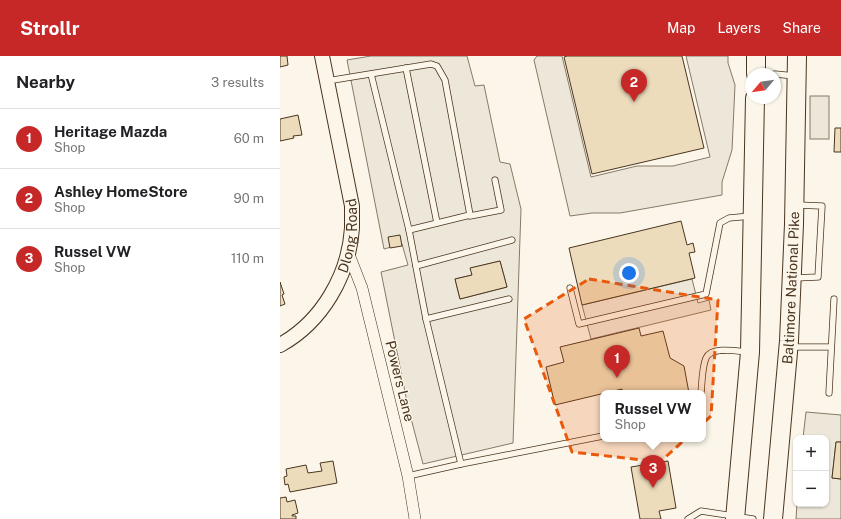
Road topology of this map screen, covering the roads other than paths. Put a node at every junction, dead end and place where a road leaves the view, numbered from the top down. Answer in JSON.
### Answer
{"nodes":[{"id":1,"x":322,"y":56,"type":"edge"},
{"id":2,"x":797,"y":56,"type":"edge"},
{"id":3,"x":406,"y":68,"type":"junction"},
{"id":4,"x":371,"y":74,"type":"junction"},
{"id":5,"x":781,"y":75,"type":"edge"},
{"id":6,"x":797,"y":76,"type":"junction"},
{"id":7,"x":327,"y":81,"type":"junction"},
{"id":8,"x":755,"y":104,"type":"edge"},
{"id":9,"x":495,"y":180,"type":"dead end"},
{"id":10,"x":794,"y":205,"type":"junction"},
{"id":11,"x":753,"y":215,"type":"junction"},
{"id":12,"x":470,"y":216,"type":"junction"},
{"id":13,"x":437,"y":223,"type":"junction"},
{"id":14,"x":409,"y":230,"type":"junction"},
{"id":15,"x":512,"y":240,"type":"dead end"},
{"id":16,"x":348,"y":252,"type":"junction"},
{"id":17,"x":416,"y":266,"type":"junction"},
{"id":18,"x":791,"y":279,"type":"junction"},
{"id":19,"x":570,"y":288,"type":"dead end"},
{"id":20,"x":834,"y":299,"type":"dead end"},
{"id":21,"x":509,"y":300,"type":"dead end"},
{"id":22,"x":426,"y":319,"type":"junction"},
{"id":23,"x":280,"y":345,"type":"edge"},
{"id":24,"x":788,"y":347,"type":"junction"},
{"id":25,"x":831,"y":347,"type":"junction"},
{"id":26,"x":750,"y":352,"type":"junction"},
{"id":27,"x":701,"y":390,"type":"edge"},
{"id":28,"x":829,"y":393,"type":"dead end"},
{"id":29,"x":600,"y":437,"type":"edge"},
{"id":30,"x":461,"y":464,"type":"junction"},
{"id":31,"x":408,"y":476,"type":"junction"},
{"id":32,"x":741,"y":518,"type":"edge"},
{"id":33,"x":415,"y":519,"type":"edge"},
{"id":34,"x":688,"y":519,"type":"edge"},
{"id":35,"x":773,"y":519,"type":"edge"}],
"edges":[{"from":1,"to":7,"type":"street","name":"Dlong Road"},
{"from":2,"to":6,"type":"main road","name":"Baltimore National Pike"},
{"from":3,"to":4,"type":"lane"},
{"from":3,"to":12,"type":"lane"},
{"from":3,"to":13,"type":"lane"},
{"from":4,"to":7,"type":"lane"},
{"from":4,"to":14,"type":"lane"},
{"from":5,"to":6,"type":"lane"},
{"from":6,"to":10,"type":"main road","name":"Baltimore National Pike"},
{"from":7,"to":16,"type":"street","name":"Dlong Road"},
{"from":8,"to":11,"type":"main road"},
{"from":9,"to":12,"type":"lane"},
{"from":10,"to":18,"type":"main road","name":"Baltimore National Pike"},
{"from":10,"to":18,"type":"lane"},
{"from":11,"to":19,"type":"lane"},
{"from":11,"to":26,"type":"main road"},
{"from":12,"to":13,"type":"lane"},
{"from":13,"to":14,"type":"lane"},
{"from":14,"to":17,"type":"lane"},
{"from":15,"to":17,"type":"lane"},
{"from":16,"to":23,"type":"street","name":"Dlong Road"},
{"from":16,"to":31,"type":"street","name":"Powers Lane"},
{"from":17,"to":22,"type":"lane"},
{"from":18,"to":24,"type":"main road","name":"Baltimore National Pike"},
{"from":20,"to":25,"type":"lane"},
{"from":21,"to":22,"type":"lane"},
{"from":22,"to":30,"type":"lane"},
{"from":24,"to":25,"type":"lane"},
{"from":24,"to":35,"type":"main road","name":"Baltimore National Pike"},
{"from":25,"to":28,"type":"lane"},
{"from":26,"to":27,"type":"lane"},
{"from":26,"to":32,"type":"main road"},
{"from":29,"to":30,"type":"lane"},
{"from":30,"to":31,"type":"lane"},
{"from":31,"to":33,"type":"street","name":"Powers Lane"},
{"from":32,"to":34,"type":"lane"}]}
